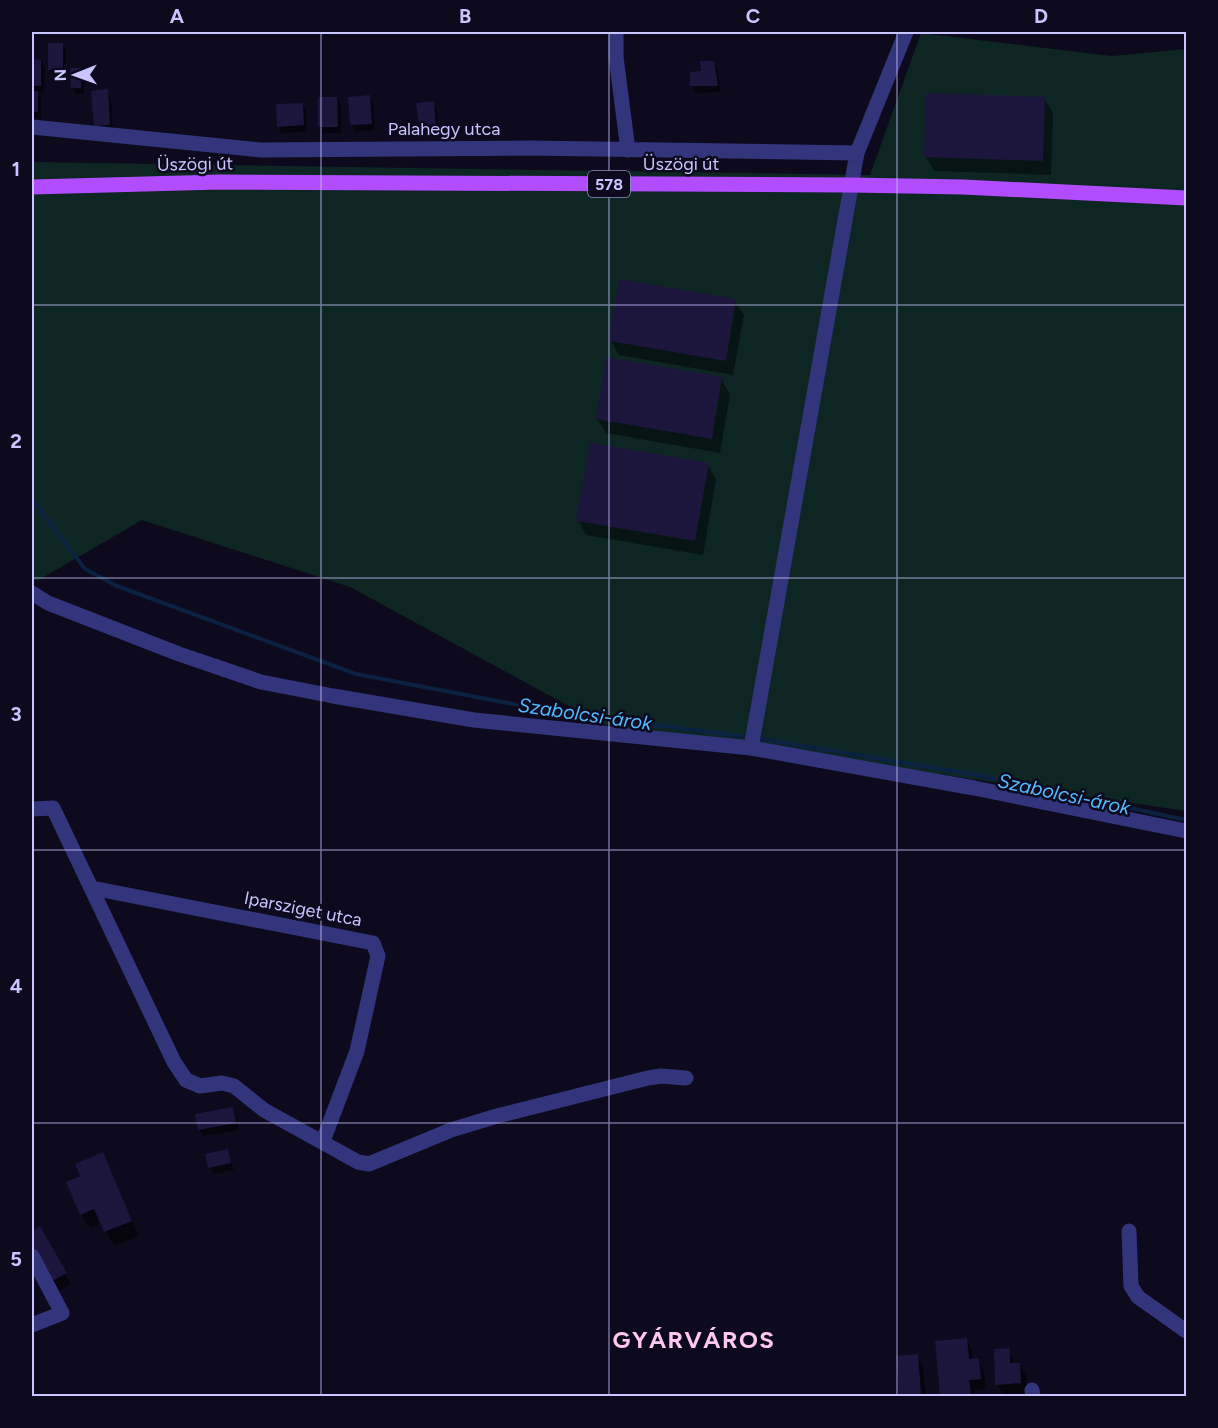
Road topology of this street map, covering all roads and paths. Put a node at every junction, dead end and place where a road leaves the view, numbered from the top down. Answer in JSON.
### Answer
{"nodes":[{"id":1,"x":616,"y":32,"type":"edge"},
{"id":2,"x":906,"y":32,"type":"edge"},
{"id":3,"x":32,"y":128,"type":"edge"},
{"id":4,"x":628,"y":150,"type":"junction"},
{"id":5,"x":857,"y":153,"type":"junction"},
{"id":6,"x":851,"y":185,"type":"junction"},
{"id":7,"x":32,"y":187,"type":"edge"},
{"id":8,"x":1186,"y":198,"type":"edge"},
{"id":9,"x":32,"y":593,"type":"edge"},
{"id":10,"x":753,"y":741,"type":"junction"},
{"id":11,"x":37,"y":808,"type":"edge"},
{"id":12,"x":1186,"y":831,"type":"edge"},
{"id":13,"x":92,"y":888,"type":"junction"},
{"id":14,"x":686,"y":1078,"type":"dead end"},
{"id":15,"x":323,"y":1141,"type":"junction"},
{"id":16,"x":1129,"y":1231,"type":"dead end"},
{"id":17,"x":32,"y":1256,"type":"edge"},
{"id":18,"x":32,"y":1325,"type":"edge"},
{"id":19,"x":1186,"y":1331,"type":"edge"}],
"edges":[{"from":1,"to":4,"type":"street"},
{"from":2,"to":5,"type":"street"},
{"from":3,"to":4,"type":"street","name":"Palahegy utca"},
{"from":4,"to":5,"type":"street","name":"Palahegy utca"},
{"from":5,"to":6,"type":"street"},
{"from":6,"to":7,"type":"main road","name":"Üszögi út","number":"578"},
{"from":6,"to":8,"type":"main road","name":"Üszögi út","number":"578"},
{"from":6,"to":10,"type":"street"},
{"from":9,"to":10,"type":"street"},
{"from":10,"to":12,"type":"street"},
{"from":11,"to":13,"type":"street"},
{"from":13,"to":15,"type":"street"},
{"from":13,"to":15,"type":"street","name":"Iparsziget utca"},
{"from":14,"to":15,"type":"street"},
{"from":16,"to":19,"type":"street"},
{"from":17,"to":18,"type":"street"}]}
